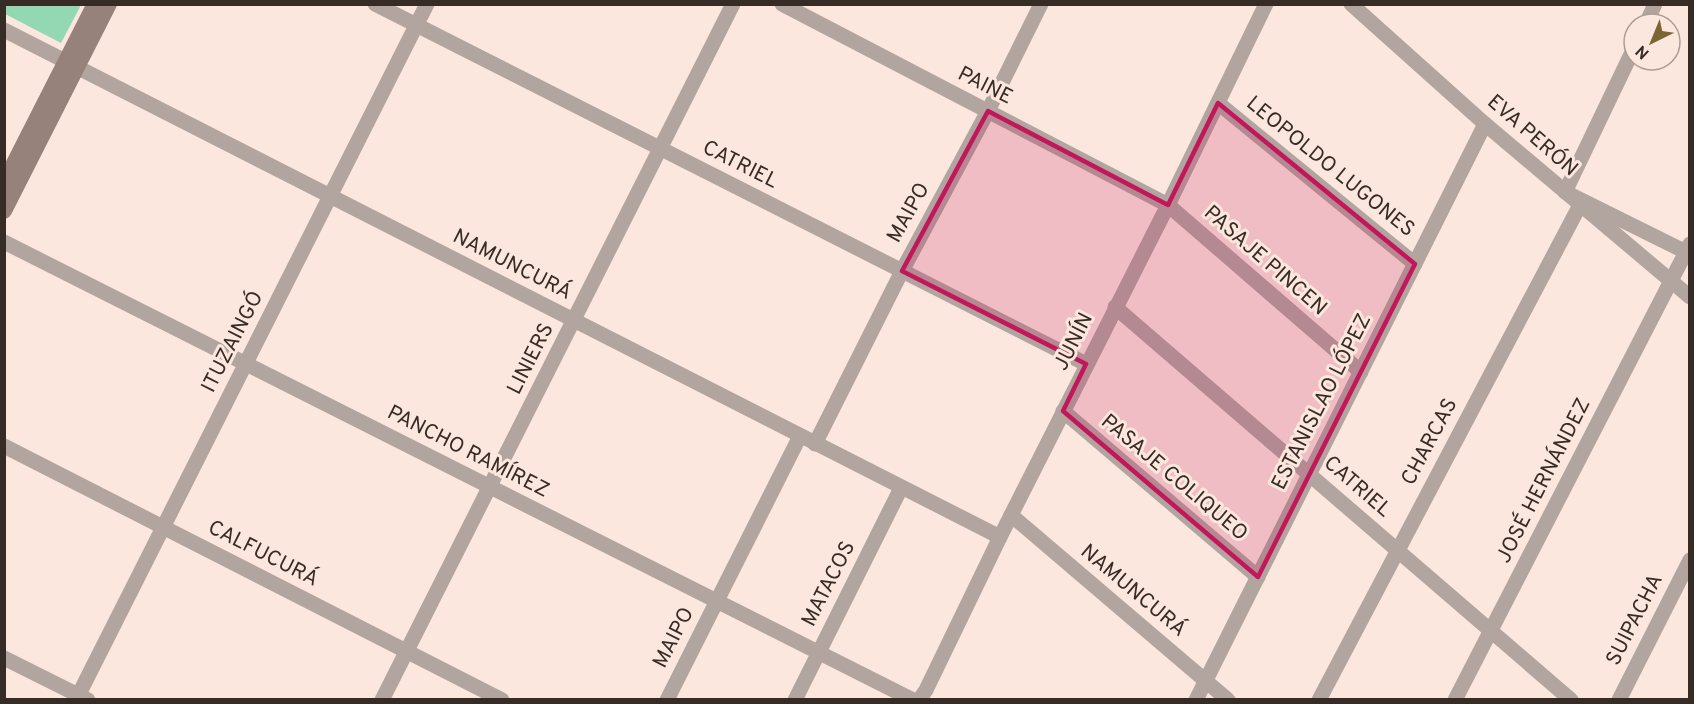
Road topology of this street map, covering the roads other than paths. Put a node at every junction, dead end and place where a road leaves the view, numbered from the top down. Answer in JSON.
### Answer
{"nodes":[{"id":1,"x":95,"y":4,"type":"edge"},
{"id":2,"x":109,"y":4,"type":"edge"},
{"id":3,"x":375,"y":4,"type":"edge"},
{"id":4,"x":427,"y":4,"type":"edge"},
{"id":5,"x":733,"y":4,"type":"edge"},
{"id":6,"x":782,"y":4,"type":"edge"},
{"id":7,"x":1041,"y":4,"type":"edge"},
{"id":8,"x":1266,"y":4,"type":"edge"},
{"id":9,"x":1351,"y":4,"type":"edge"},
{"id":10,"x":416,"y":26,"type":"junction"},
{"id":11,"x":4,"y":30,"type":"edge"},
{"id":12,"x":72,"y":64,"type":"junction"},
{"id":13,"x":1622,"y":72,"type":"edge"},
{"id":14,"x":1218,"y":103,"type":"junction"},
{"id":15,"x":988,"y":111,"type":"junction"},
{"id":16,"x":1485,"y":124,"type":"junction"},
{"id":17,"x":660,"y":149,"type":"junction"},
{"id":18,"x":4,"y":183,"type":"edge"},
{"id":19,"x":1565,"y":192,"type":"junction"},
{"id":20,"x":330,"y":196,"type":"junction"},
{"id":21,"x":1168,"y":205,"type":"junction"},
{"id":22,"x":1580,"y":205,"type":"junction"},
{"id":23,"x":4,"y":212,"type":"edge"},
{"id":24,"x":4,"y":242,"type":"edge"},
{"id":25,"x":1688,"y":250,"type":"edge"},
{"id":26,"x":1415,"y":264,"type":"junction"},
{"id":27,"x":902,"y":271,"type":"junction"},
{"id":28,"x":1670,"y":280,"type":"junction"},
{"id":29,"x":1689,"y":297,"type":"edge"},
{"id":30,"x":1115,"y":307,"type":"junction"},
{"id":31,"x":574,"y":320,"type":"junction"},
{"id":32,"x":246,"y":363,"type":"junction"},
{"id":33,"x":1086,"y":364,"type":"junction"},
{"id":34,"x":1361,"y":372,"type":"junction"},
{"id":35,"x":1063,"y":411,"type":"junction"},
{"id":36,"x":800,"y":436,"type":"junction"},
{"id":37,"x":815,"y":444,"type":"junction"},
{"id":38,"x":4,"y":447,"type":"edge"},
{"id":39,"x":1309,"y":473,"type":"junction"},
{"id":40,"x":490,"y":486,"type":"junction"},
{"id":41,"x":901,"y":488,"type":"junction"},
{"id":42,"x":1011,"y":515,"type":"junction"},
{"id":43,"x":163,"y":527,"type":"junction"},
{"id":44,"x":1000,"y":537,"type":"junction"},
{"id":45,"x":1397,"y":549,"type":"junction"},
{"id":46,"x":1689,"y":560,"type":"edge"},
{"id":47,"x":1258,"y":577,"type":"junction"},
{"id":48,"x":717,"y":601,"type":"junction"},
{"id":49,"x":1492,"y":630,"type":"junction"},
{"id":50,"x":407,"y":651,"type":"junction"},
{"id":51,"x":819,"y":651,"type":"junction"},
{"id":52,"x":4,"y":658,"type":"edge"},
{"id":53,"x":1206,"y":680,"type":"junction"},
{"id":54,"x":928,"y":696,"type":"edge"},
{"id":55,"x":81,"y":698,"type":"edge"},
{"id":56,"x":382,"y":699,"type":"edge"},
{"id":57,"x":502,"y":699,"type":"edge"},
{"id":58,"x":667,"y":699,"type":"edge"},
{"id":59,"x":795,"y":699,"type":"edge"},
{"id":60,"x":913,"y":699,"type":"edge"},
{"id":61,"x":1196,"y":699,"type":"edge"},
{"id":62,"x":1228,"y":699,"type":"edge"},
{"id":63,"x":1318,"y":699,"type":"edge"},
{"id":64,"x":1455,"y":699,"type":"edge"},
{"id":65,"x":1572,"y":699,"type":"edge"},
{"id":66,"x":1619,"y":699,"type":"edge"}],
"edges":[{"from":1,"to":12,"type":"main road"},
{"from":2,"to":12,"type":"main road"},
{"from":3,"to":10,"type":"street","name":"CATRIEL"},
{"from":4,"to":10,"type":"street","name":"ITUZAINGÓ"},
{"from":5,"to":17,"type":"street","name":"LINIERS"},
{"from":6,"to":15,"type":"street","name":"PAINE"},
{"from":7,"to":15,"type":"street","name":"MAIPO"},
{"from":8,"to":14,"type":"street","name":"JUNÍN"},
{"from":9,"to":16,"type":"street","name":"EVA PERÓN"},
{"from":10,"to":17,"type":"street","name":"CATRIEL"},
{"from":10,"to":20,"type":"street","name":"ITUZAINGÓ"},
{"from":11,"to":12,"type":"street","name":"NAMUNCURÁ"},
{"from":12,"to":18,"type":"main road"},
{"from":12,"to":20,"type":"street","name":"NAMUNCURÁ"},
{"from":12,"to":23,"type":"main road"},
{"from":13,"to":19,"type":"street"},
{"from":14,"to":21,"type":"street","name":"JUNÍN"},
{"from":14,"to":26,"type":"street","name":"LEOPOLDO LUGONES"},
{"from":15,"to":21,"type":"street","name":"PAINE"},
{"from":15,"to":27,"type":"street","name":"MAIPO"},
{"from":16,"to":19,"type":"street","name":"EVA PERÓN"},
{"from":16,"to":26,"type":"street","name":"ESTANISLAO LÓPEZ"},
{"from":17,"to":27,"type":"street","name":"CATRIEL"},
{"from":17,"to":31,"type":"street","name":"LINIERS"},
{"from":19,"to":22,"type":"street","name":"EVA PERÓN"},
{"from":19,"to":25,"type":"street"},
{"from":20,"to":31,"type":"street","name":"NAMUNCURÁ"},
{"from":20,"to":32,"type":"street","name":"ITUZAINGÓ"},
{"from":21,"to":30,"type":"street","name":"JUNÍN"},
{"from":21,"to":34,"type":"street","name":"PASAJE PINCEN"},
{"from":22,"to":28,"type":"street","name":"EVA PERÓN"},
{"from":22,"to":45,"type":"street","name":"CHARCAS"},
{"from":24,"to":32,"type":"street","name":"PANCHO RAMÍREZ"},
{"from":25,"to":28,"type":"street","name":"JOSÉ HERNÁNDEZ"},
{"from":26,"to":34,"type":"street","name":"ESTANISLAO LÓPEZ"},
{"from":27,"to":33,"type":"street","name":"CATRIEL"},
{"from":27,"to":37,"type":"street","name":"MAIPO"},
{"from":28,"to":29,"type":"street","name":"EVA PERÓN"},
{"from":28,"to":49,"type":"street","name":"JOSÉ HERNÁNDEZ"},
{"from":30,"to":33,"type":"street","name":"JUNÍN"},
{"from":30,"to":39,"type":"street","name":"CATRIEL"},
{"from":31,"to":36,"type":"street","name":"NAMUNCURÁ"},
{"from":31,"to":40,"type":"street","name":"LINIERS"},
{"from":32,"to":40,"type":"street","name":"PANCHO RAMÍREZ"},
{"from":32,"to":43,"type":"street","name":"ITUZAINGÓ"},
{"from":33,"to":35,"type":"street","name":"JUNÍN"},
{"from":34,"to":39,"type":"street","name":"ESTANISLAO LÓPEZ"},
{"from":35,"to":42,"type":"street","name":"JUNÍN"},
{"from":35,"to":47,"type":"street","name":"PASAJE COLIQUEO"},
{"from":36,"to":37,"type":"street","name":"NAMUNCURÁ"},
{"from":36,"to":48,"type":"street","name":"MAIPO"},
{"from":37,"to":41,"type":"street","name":"NAMUNCURÁ"},
{"from":38,"to":43,"type":"street","name":"CALFUCURÁ"},
{"from":39,"to":45,"type":"street","name":"CATRIEL"},
{"from":39,"to":47,"type":"street","name":"ESTANISLAO LÓPEZ"},
{"from":40,"to":48,"type":"street","name":"PANCHO RAMÍREZ"},
{"from":40,"to":50,"type":"street","name":"LINIERS"},
{"from":41,"to":44,"type":"street","name":"NAMUNCURÁ"},
{"from":41,"to":51,"type":"street","name":"MATACOS"},
{"from":42,"to":44,"type":"street","name":"JUNÍN"},
{"from":42,"to":53,"type":"street","name":"NAMUNCURÁ"},
{"from":43,"to":50,"type":"street","name":"CALFUCURÁ"},
{"from":43,"to":55,"type":"street","name":"ITUZAINGÓ"},
{"from":44,"to":54,"type":"street","name":"JUNÍN"},
{"from":45,"to":49,"type":"street","name":"CATRIEL"},
{"from":45,"to":63,"type":"street","name":"CHARCAS"},
{"from":46,"to":66,"type":"street","name":"SUIPACHA"},
{"from":47,"to":53,"type":"street","name":"ESTANISLAO LÓPEZ"},
{"from":48,"to":51,"type":"street","name":"PANCHO RAMÍREZ"},
{"from":48,"to":58,"type":"street","name":"MAIPO"},
{"from":49,"to":64,"type":"street","name":"JOSÉ HERNÁNDEZ"},
{"from":49,"to":65,"type":"street","name":"CATRIEL"},
{"from":50,"to":56,"type":"street","name":"LINIERS"},
{"from":50,"to":57,"type":"street","name":"CALFUCURÁ"},
{"from":51,"to":59,"type":"street","name":"MATACOS"},
{"from":51,"to":60,"type":"street","name":"PANCHO RAMÍREZ"},
{"from":52,"to":55,"type":"street"},
{"from":53,"to":61,"type":"street","name":"ESTANISLAO LÓPEZ"},
{"from":53,"to":62,"type":"street","name":"NAMUNCURÁ"}]}
